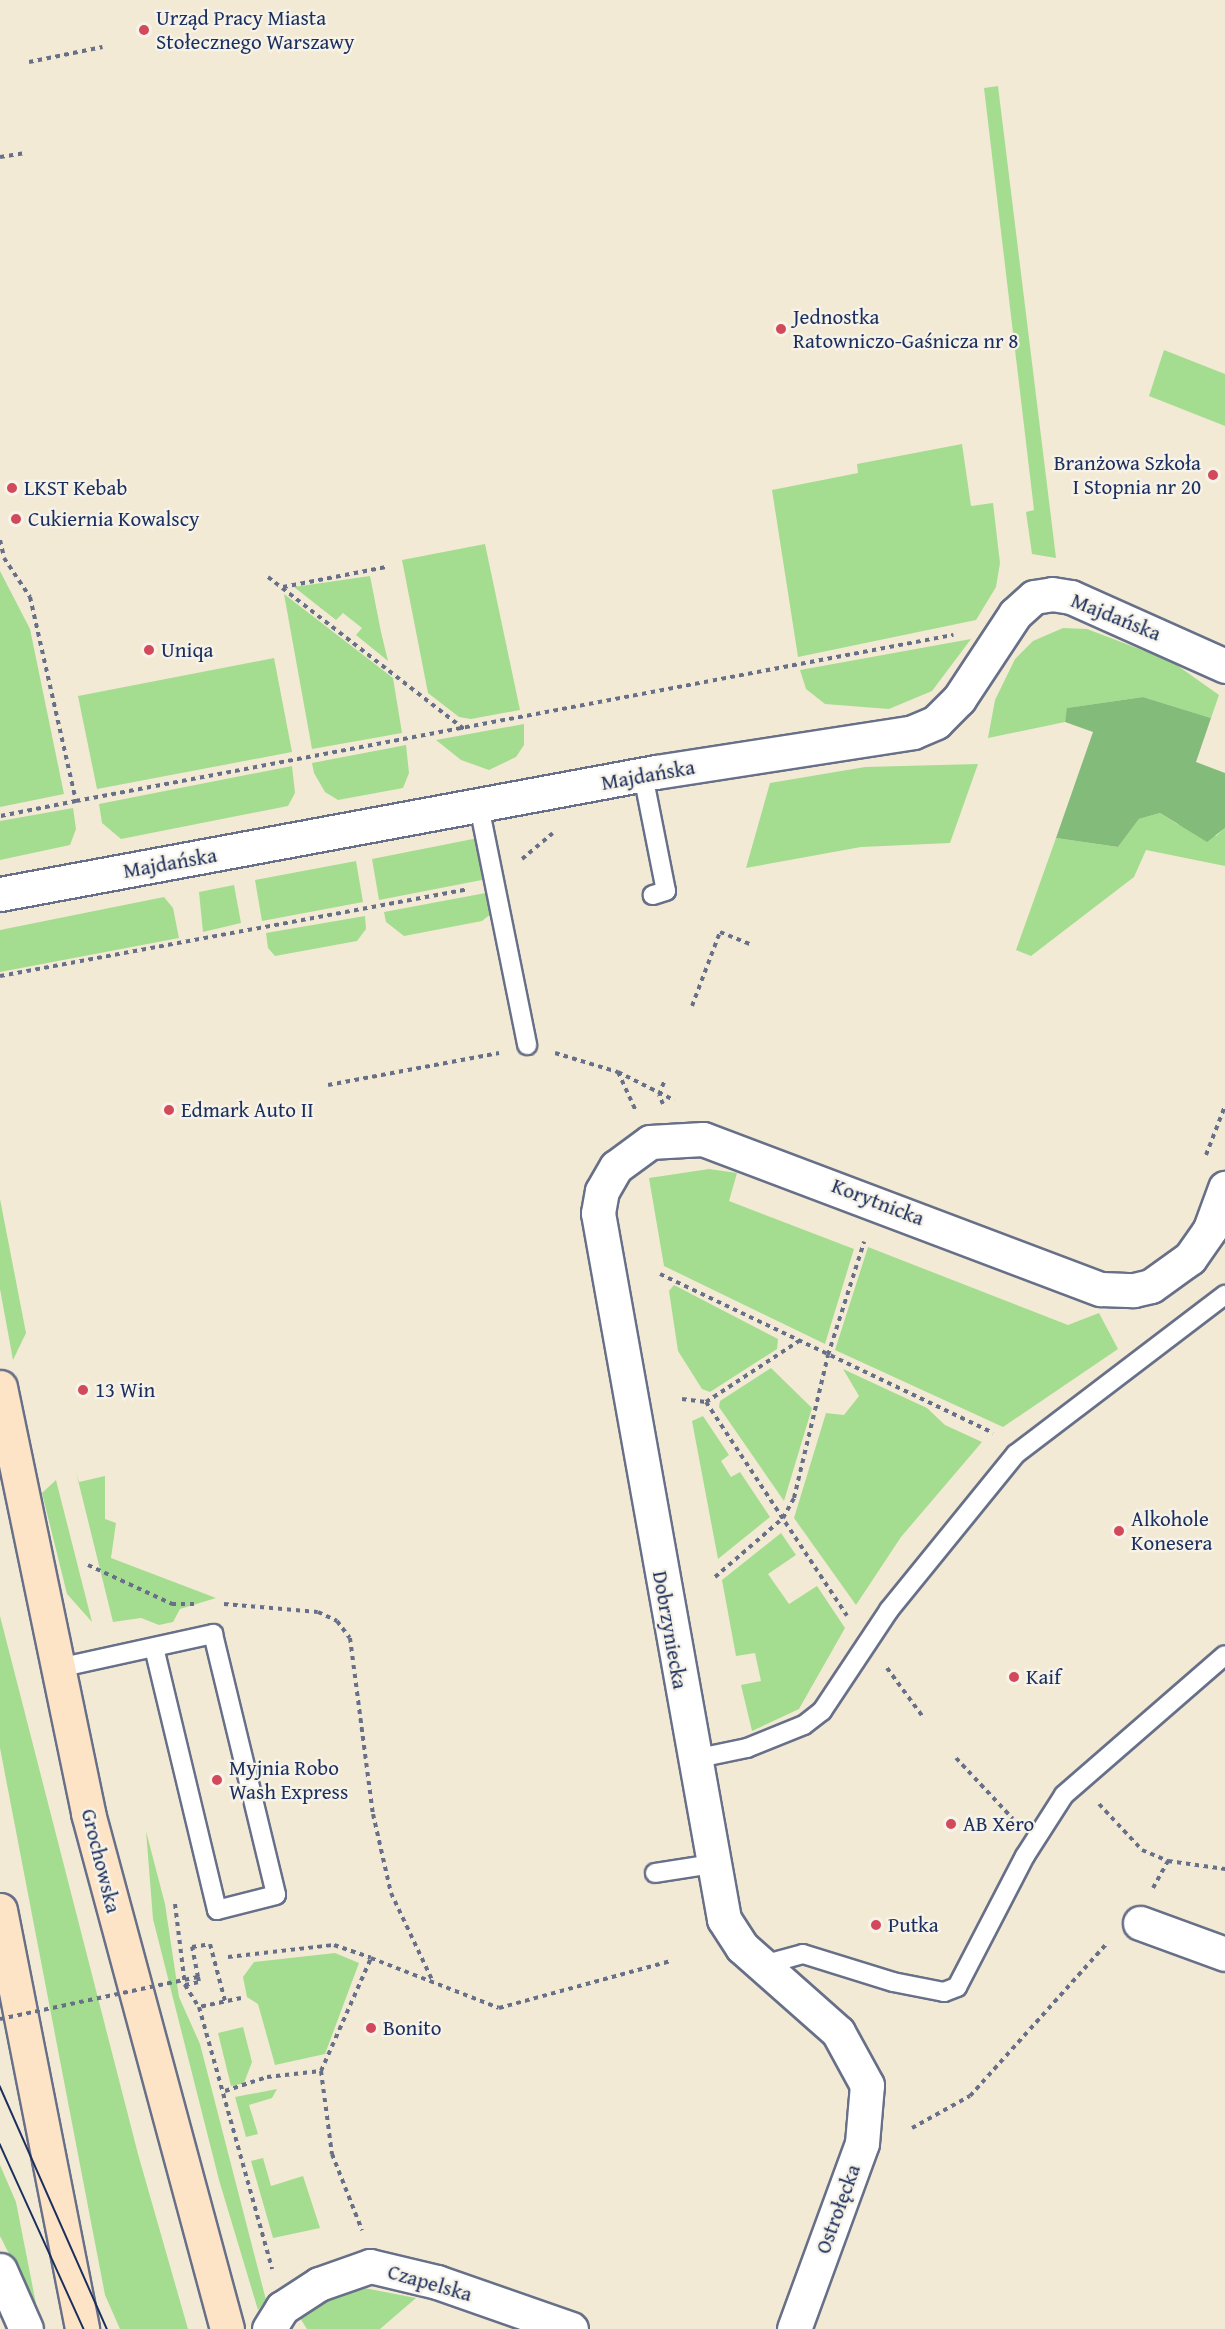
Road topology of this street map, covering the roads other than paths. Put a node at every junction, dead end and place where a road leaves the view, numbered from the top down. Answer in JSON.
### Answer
{"nodes":[{"id":1,"x":1225,"y":666,"type":"edge"},
{"id":2,"x":643,"y":775,"type":"junction"},
{"id":3,"x":479,"y":806,"type":"junction"},
{"id":4,"x":0,"y":894,"type":"edge"},
{"id":5,"x":653,"y":895,"type":"dead end"},
{"id":6,"x":527,"y":1045,"type":"road end"},
{"id":7,"x":650,"y":1142,"type":"joint"},
{"id":8,"x":1225,"y":1188,"type":"edge"},
{"id":9,"x":1225,"y":1295,"type":"edge"},
{"id":10,"x":0,"y":1387,"type":"edge"},
{"id":11,"x":154,"y":1648,"type":"junction"},
{"id":12,"x":1225,"y":1654,"type":"edge"},
{"id":13,"x":58,"y":1668,"type":"junction"},
{"id":14,"x":694,"y":1759,"type":"junction"},
{"id":15,"x":712,"y":1864,"type":"junction"},
{"id":16,"x":655,"y":1873,"type":"dead end"},
{"id":17,"x":0,"y":1910,"type":"edge"},
{"id":18,"x":1140,"y":1923,"type":"road end"},
{"id":19,"x":1225,"y":1954,"type":"edge"},
{"id":20,"x":763,"y":1965,"type":"junction"},
{"id":21,"x":867,"y":2085,"type":"joint"},
{"id":22,"x":0,"y":2270,"type":"edge"},
{"id":23,"x":275,"y":2319,"type":"edge"},
{"id":24,"x":26,"y":2329,"type":"edge"},
{"id":25,"x":82,"y":2329,"type":"edge"},
{"id":26,"x":227,"y":2329,"type":"edge"},
{"id":27,"x":571,"y":2329,"type":"edge"},
{"id":28,"x":794,"y":2329,"type":"edge"}],
"edges":[{"from":1,"to":2,"type":"street","name":"Majdańska"},
{"from":2,"to":3,"type":"street","name":"Majdańska"},
{"from":2,"to":5,"type":"lane"},
{"from":3,"to":4,"type":"street","name":"Majdańska"},
{"from":3,"to":6,"type":"lane"},
{"from":7,"to":8,"type":"street","name":"Korytnicka"},
{"from":7,"to":14,"type":"street","name":"Dobrzyniecka"},
{"from":9,"to":14,"type":"lane"},
{"from":10,"to":13,"type":"main road","name":"Grochowska"},
{"from":11,"to":11,"type":"lane"},
{"from":11,"to":13,"type":"lane"},
{"from":12,"to":20,"type":"lane"},
{"from":13,"to":26,"type":"main road","name":"Grochowska"},
{"from":14,"to":15,"type":"street","name":"Dobrzyniecka"},
{"from":15,"to":16,"type":"lane"},
{"from":15,"to":20,"type":"street","name":"Dobrzyniecka"},
{"from":17,"to":25,"type":"main road"},
{"from":18,"to":19,"type":"street"},
{"from":20,"to":21,"type":"street","name":"Dobrzyniecka"},
{"from":21,"to":28,"type":"street","name":"Ostrołęcka"},
{"from":22,"to":24,"type":"street"},
{"from":23,"to":27,"type":"street","name":"Czapelska"}]}
